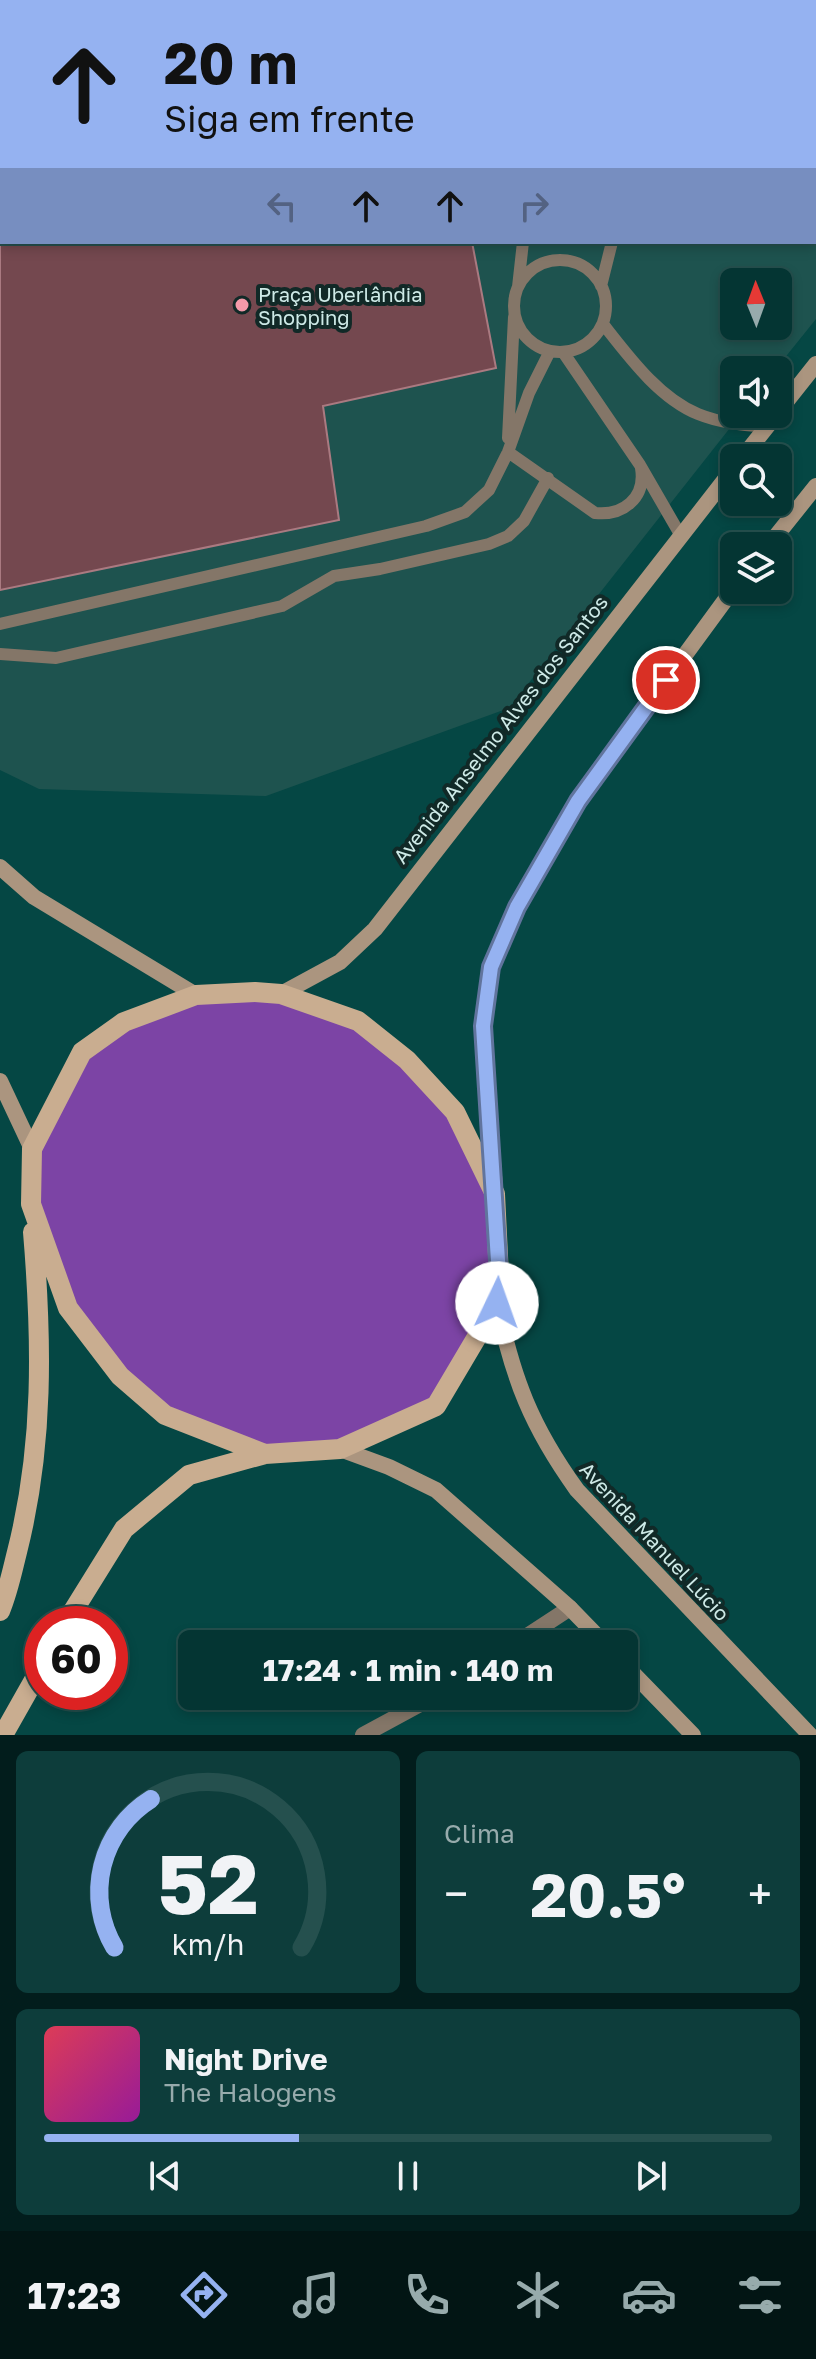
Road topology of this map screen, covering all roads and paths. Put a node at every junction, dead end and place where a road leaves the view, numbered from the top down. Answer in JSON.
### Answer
{"nodes":[{"id":1,"x":523,"y":244,"type":"edge"},
{"id":2,"x":612,"y":244,"type":"edge"},
{"id":3,"x":601,"y":286,"type":"junction"},
{"id":4,"x":518,"y":288,"type":"junction"},
{"id":5,"x":514,"y":313,"type":"junction"},
{"id":6,"x":603,"y":324,"type":"junction"},
{"id":7,"x":550,"y":351,"type":"junction"},
{"id":8,"x":563,"y":352,"type":"junction"},
{"id":9,"x":816,"y":364,"type":"edge"},
{"id":10,"x":792,"y":394,"type":"edge"},
{"id":11,"x":720,"y":421,"type":"edge"},
{"id":12,"x":765,"y":428,"type":"edge"},
{"id":13,"x":753,"y":444,"type":"edge"},
{"id":14,"x":508,"y":452,"type":"junction"},
{"id":15,"x":640,"y":465,"type":"junction"},
{"id":16,"x":548,"y":478,"type":"junction"},
{"id":17,"x":720,"y":486,"type":"edge"},
{"id":18,"x":816,"y":486,"type":"edge"},
{"id":19,"x":779,"y":532,"type":"edge"},
{"id":20,"x":681,"y":536,"type":"junction"},
{"id":21,"x":722,"y":604,"type":"edge"},
{"id":22,"x":0,"y":624,"type":"edge"},
{"id":23,"x":0,"y":654,"type":"edge"},
{"id":24,"x":0,"y":867,"type":"edge"},
{"id":25,"x":281,"y":994,"type":"junction"},
{"id":26,"x":196,"y":995,"type":"junction"},
{"id":27,"x":0,"y":1081,"type":"edge"},
{"id":28,"x":32,"y":1149,"type":"junction"},
{"id":29,"x":495,"y":1194,"type":"junction"},
{"id":30,"x":31,"y":1204,"type":"junction"},
{"id":31,"x":497,"y":1303,"type":"junction"},
{"id":32,"x":340,"y":1449,"type":"junction"},
{"id":33,"x":265,"y":1454,"type":"junction"},
{"id":34,"x":76,"y":1606,"type":"edge"},
{"id":35,"x":570,"y":1608,"type":"junction"},
{"id":36,"x":0,"y":1611,"type":"edge"},
{"id":37,"x":536,"y":1630,"type":"edge"},
{"id":38,"x":591,"y":1630,"type":"edge"},
{"id":39,"x":638,"y":1678,"type":"edge"},
{"id":40,"x":24,"y":1698,"type":"edge"},
{"id":41,"x":409,"y":1710,"type":"edge"},
{"id":42,"x":3,"y":1735,"type":"edge"},
{"id":43,"x":363,"y":1735,"type":"edge"},
{"id":44,"x":693,"y":1735,"type":"edge"},
{"id":45,"x":810,"y":1735,"type":"edge"}],
"edges":[{"from":1,"to":4,"type":"lane"},
{"from":2,"to":3,"type":"lane"},
{"from":3,"to":4,"type":"lane"},
{"from":3,"to":6,"type":"lane"},
{"from":4,"to":5,"type":"lane"},
{"from":5,"to":7,"type":"lane"},
{"from":5,"to":14,"type":"lane"},
{"from":6,"to":8,"type":"lane"},
{"from":6,"to":11,"type":"lane"},
{"from":7,"to":8,"type":"lane"},
{"from":7,"to":14,"type":"lane"},
{"from":8,"to":15,"type":"lane"},
{"from":9,"to":10,"type":"main road"},
{"from":12,"to":13,"type":"main road"},
{"from":14,"to":16,"type":"lane"},
{"from":14,"to":22,"type":"lane"},
{"from":15,"to":16,"type":"lane"},
{"from":15,"to":20,"type":"lane"},
{"from":16,"to":23,"type":"lane"},
{"from":17,"to":20,"type":"main road","name":"Avenida Anselmo Alves dos Santos"},
{"from":18,"to":19,"type":"main road"},
{"from":20,"to":25,"type":"main road","name":"Avenida Anselmo Alves dos Santos"},
{"from":21,"to":29,"type":"main road"},
{"from":24,"to":26,"type":"main road"},
{"from":25,"to":26,"type":"main road"},
{"from":25,"to":29,"type":"main road"},
{"from":26,"to":28,"type":"main road"},
{"from":27,"to":28,"type":"main road"},
{"from":28,"to":30,"type":"main road"},
{"from":29,"to":31,"type":"main road"},
{"from":30,"to":33,"type":"main road"},
{"from":30,"to":36,"type":"main road"},
{"from":31,"to":32,"type":"main road"},
{"from":31,"to":45,"type":"main road","name":"Avenida Manuel Lúcio"},
{"from":32,"to":33,"type":"main road"},
{"from":32,"to":35,"type":"main road"},
{"from":33,"to":34,"type":"main road"},
{"from":35,"to":37,"type":"street"},
{"from":35,"to":38,"type":"main road"},
{"from":39,"to":44,"type":"main road"},
{"from":40,"to":42,"type":"main road"},
{"from":41,"to":43,"type":"street"}]}
